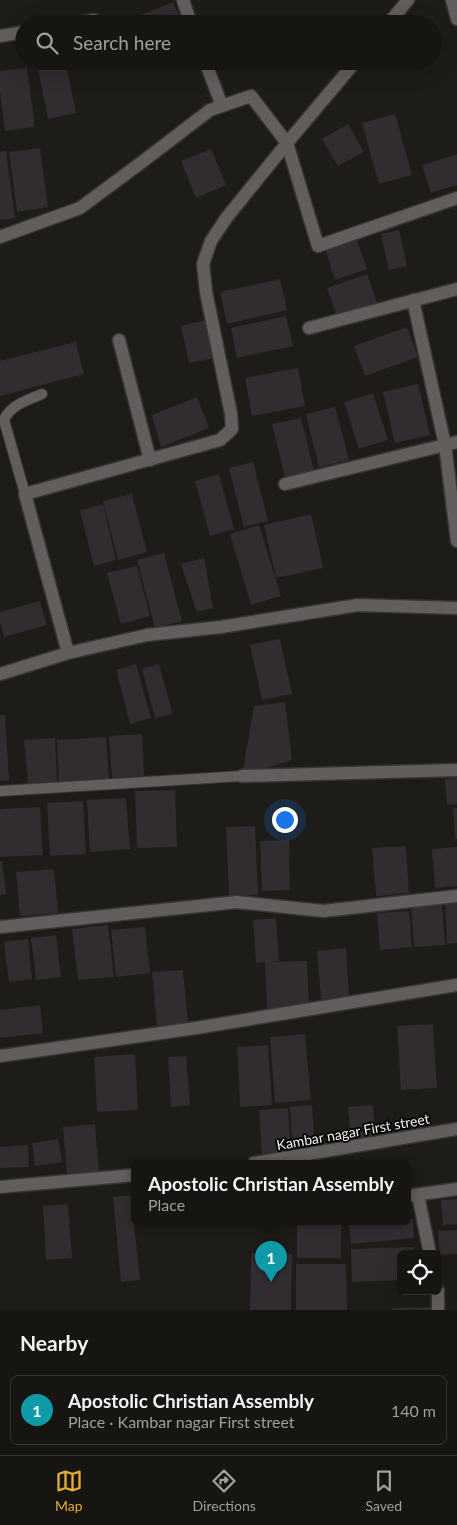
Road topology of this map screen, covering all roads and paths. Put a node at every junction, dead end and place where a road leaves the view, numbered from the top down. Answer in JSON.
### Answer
{"nodes":[{"id":1,"x":183,"y":0,"type":"edge"},
{"id":2,"x":408,"y":0,"type":"edge"},
{"id":3,"x":452,"y":0,"type":"edge"},
{"id":4,"x":188,"y":15,"type":"edge"},
{"id":5,"x":396,"y":15,"type":"edge"},
{"id":6,"x":457,"y":19,"type":"edge"},
{"id":7,"x":15,"y":34,"type":"edge"},
{"id":8,"x":0,"y":36,"type":"edge"},
{"id":9,"x":208,"y":70,"type":"edge"},
{"id":10,"x":348,"y":70,"type":"edge"},
{"id":11,"x":222,"y":106,"type":"junction"},
{"id":12,"x":287,"y":143,"type":"junction"},
{"id":13,"x":457,"y":198,"type":"edge"},
{"id":14,"x":0,"y":237,"type":"edge"},
{"id":15,"x":457,"y":289,"type":"edge"},
{"id":16,"x":413,"y":300,"type":"junction"},
{"id":17,"x":309,"y":328,"type":"dead end"},
{"id":18,"x":119,"y":340,"type":"dead end"},
{"id":19,"x":42,"y":394,"type":"dead end"},
{"id":20,"x":451,"y":444,"type":"edge"},
{"id":21,"x":150,"y":460,"type":"junction"},
{"id":22,"x":285,"y":484,"type":"dead end"},
{"id":23,"x":25,"y":494,"type":"junction"},
{"id":24,"x":457,"y":541,"type":"edge"},
{"id":25,"x":457,"y":608,"type":"edge"},
{"id":26,"x":68,"y":653,"type":"junction"},
{"id":27,"x":0,"y":674,"type":"edge"},
{"id":28,"x":457,"y":770,"type":"edge"},
{"id":29,"x":242,"y":776,"type":"joint"},
{"id":30,"x":0,"y":791,"type":"edge"},
{"id":31,"x":457,"y":896,"type":"edge"},
{"id":32,"x":0,"y":926,"type":"edge"},
{"id":33,"x":457,"y":986,"type":"edge"},
{"id":34,"x":0,"y":1056,"type":"edge"},
{"id":35,"x":457,"y":1129,"type":"edge"},
{"id":36,"x":272,"y":1160,"type":"edge"},
{"id":37,"x":131,"y":1175,"type":"edge"},
{"id":38,"x":0,"y":1187,"type":"edge"},
{"id":39,"x":457,"y":1189,"type":"edge"},
{"id":40,"x":412,"y":1196,"type":"edge"},
{"id":41,"x":429,"y":1250,"type":"edge"},
{"id":42,"x":438,"y":1295,"type":"edge"},
{"id":43,"x":438,"y":1310,"type":"edge"}],
"edges":[{"from":1,"to":4,"type":"street"},
{"from":2,"to":5,"type":"street"},
{"from":3,"to":6,"type":"street"},
{"from":7,"to":8,"type":"street"},
{"from":9,"to":11,"type":"street"},
{"from":10,"to":12,"type":"street"},
{"from":11,"to":12,"type":"street"},
{"from":11,"to":14,"type":"street"},
{"from":12,"to":13,"type":"street"},
{"from":12,"to":21,"type":"street"},
{"from":15,"to":16,"type":"street"},
{"from":16,"to":17,"type":"street"},
{"from":16,"to":20,"type":"street"},
{"from":18,"to":21,"type":"street"},
{"from":19,"to":23,"type":"lane"},
{"from":20,"to":22,"type":"street"},
{"from":20,"to":24,"type":"street"},
{"from":21,"to":23,"type":"street"},
{"from":23,"to":26,"type":"street"},
{"from":25,"to":26,"type":"street"},
{"from":26,"to":27,"type":"street"},
{"from":28,"to":29,"type":"street"},
{"from":29,"to":30,"type":"lane"},
{"from":31,"to":32,"type":"street"},
{"from":33,"to":34,"type":"street"},
{"from":35,"to":36,"type":"street","name":"Kambar nagar First street"},
{"from":37,"to":38,"type":"street"},
{"from":39,"to":40,"type":"street"},
{"from":40,"to":41,"type":"street"},
{"from":42,"to":43,"type":"street"}]}
